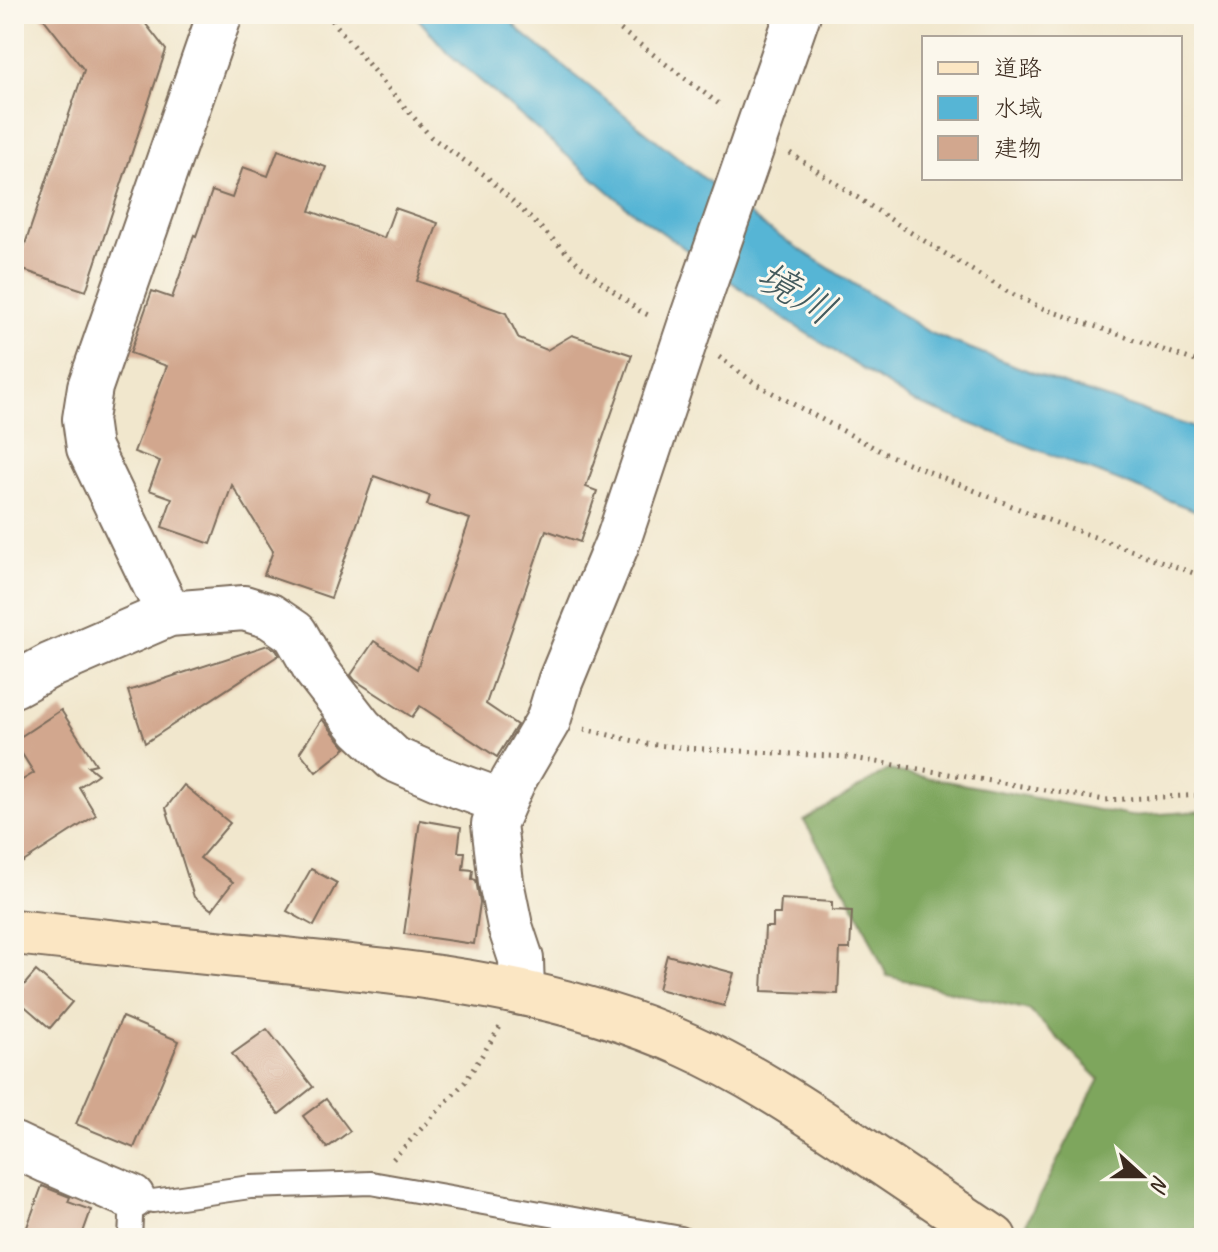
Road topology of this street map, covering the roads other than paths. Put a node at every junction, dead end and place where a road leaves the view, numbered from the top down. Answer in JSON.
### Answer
{"nodes":[{"id":1,"x":220,"y":14,"type":"edge"},
{"id":2,"x":798,"y":14,"type":"edge"},
{"id":3,"x":169,"y":614,"type":"junction"},
{"id":4,"x":14,"y":685,"type":"edge"},
{"id":5,"x":503,"y":802,"type":"junction"},
{"id":6,"x":14,"y":932,"type":"edge"},
{"id":7,"x":522,"y":992,"type":"junction"},
{"id":8,"x":14,"y":1145,"type":"edge"},
{"id":9,"x":131,"y":1217,"type":"edge"},
{"id":10,"x":681,"y":1238,"type":"edge"},
{"id":11,"x":994,"y":1238,"type":"edge"}],
"edges":[{"from":1,"to":3,"type":"street"},
{"from":2,"to":5,"type":"street"},
{"from":3,"to":4,"type":"street"},
{"from":3,"to":5,"type":"street"},
{"from":5,"to":7,"type":"street"},
{"from":6,"to":7,"type":"street"},
{"from":7,"to":11,"type":"street"},
{"from":8,"to":9,"type":"street"},
{"from":9,"to":10,"type":"lane"}]}
